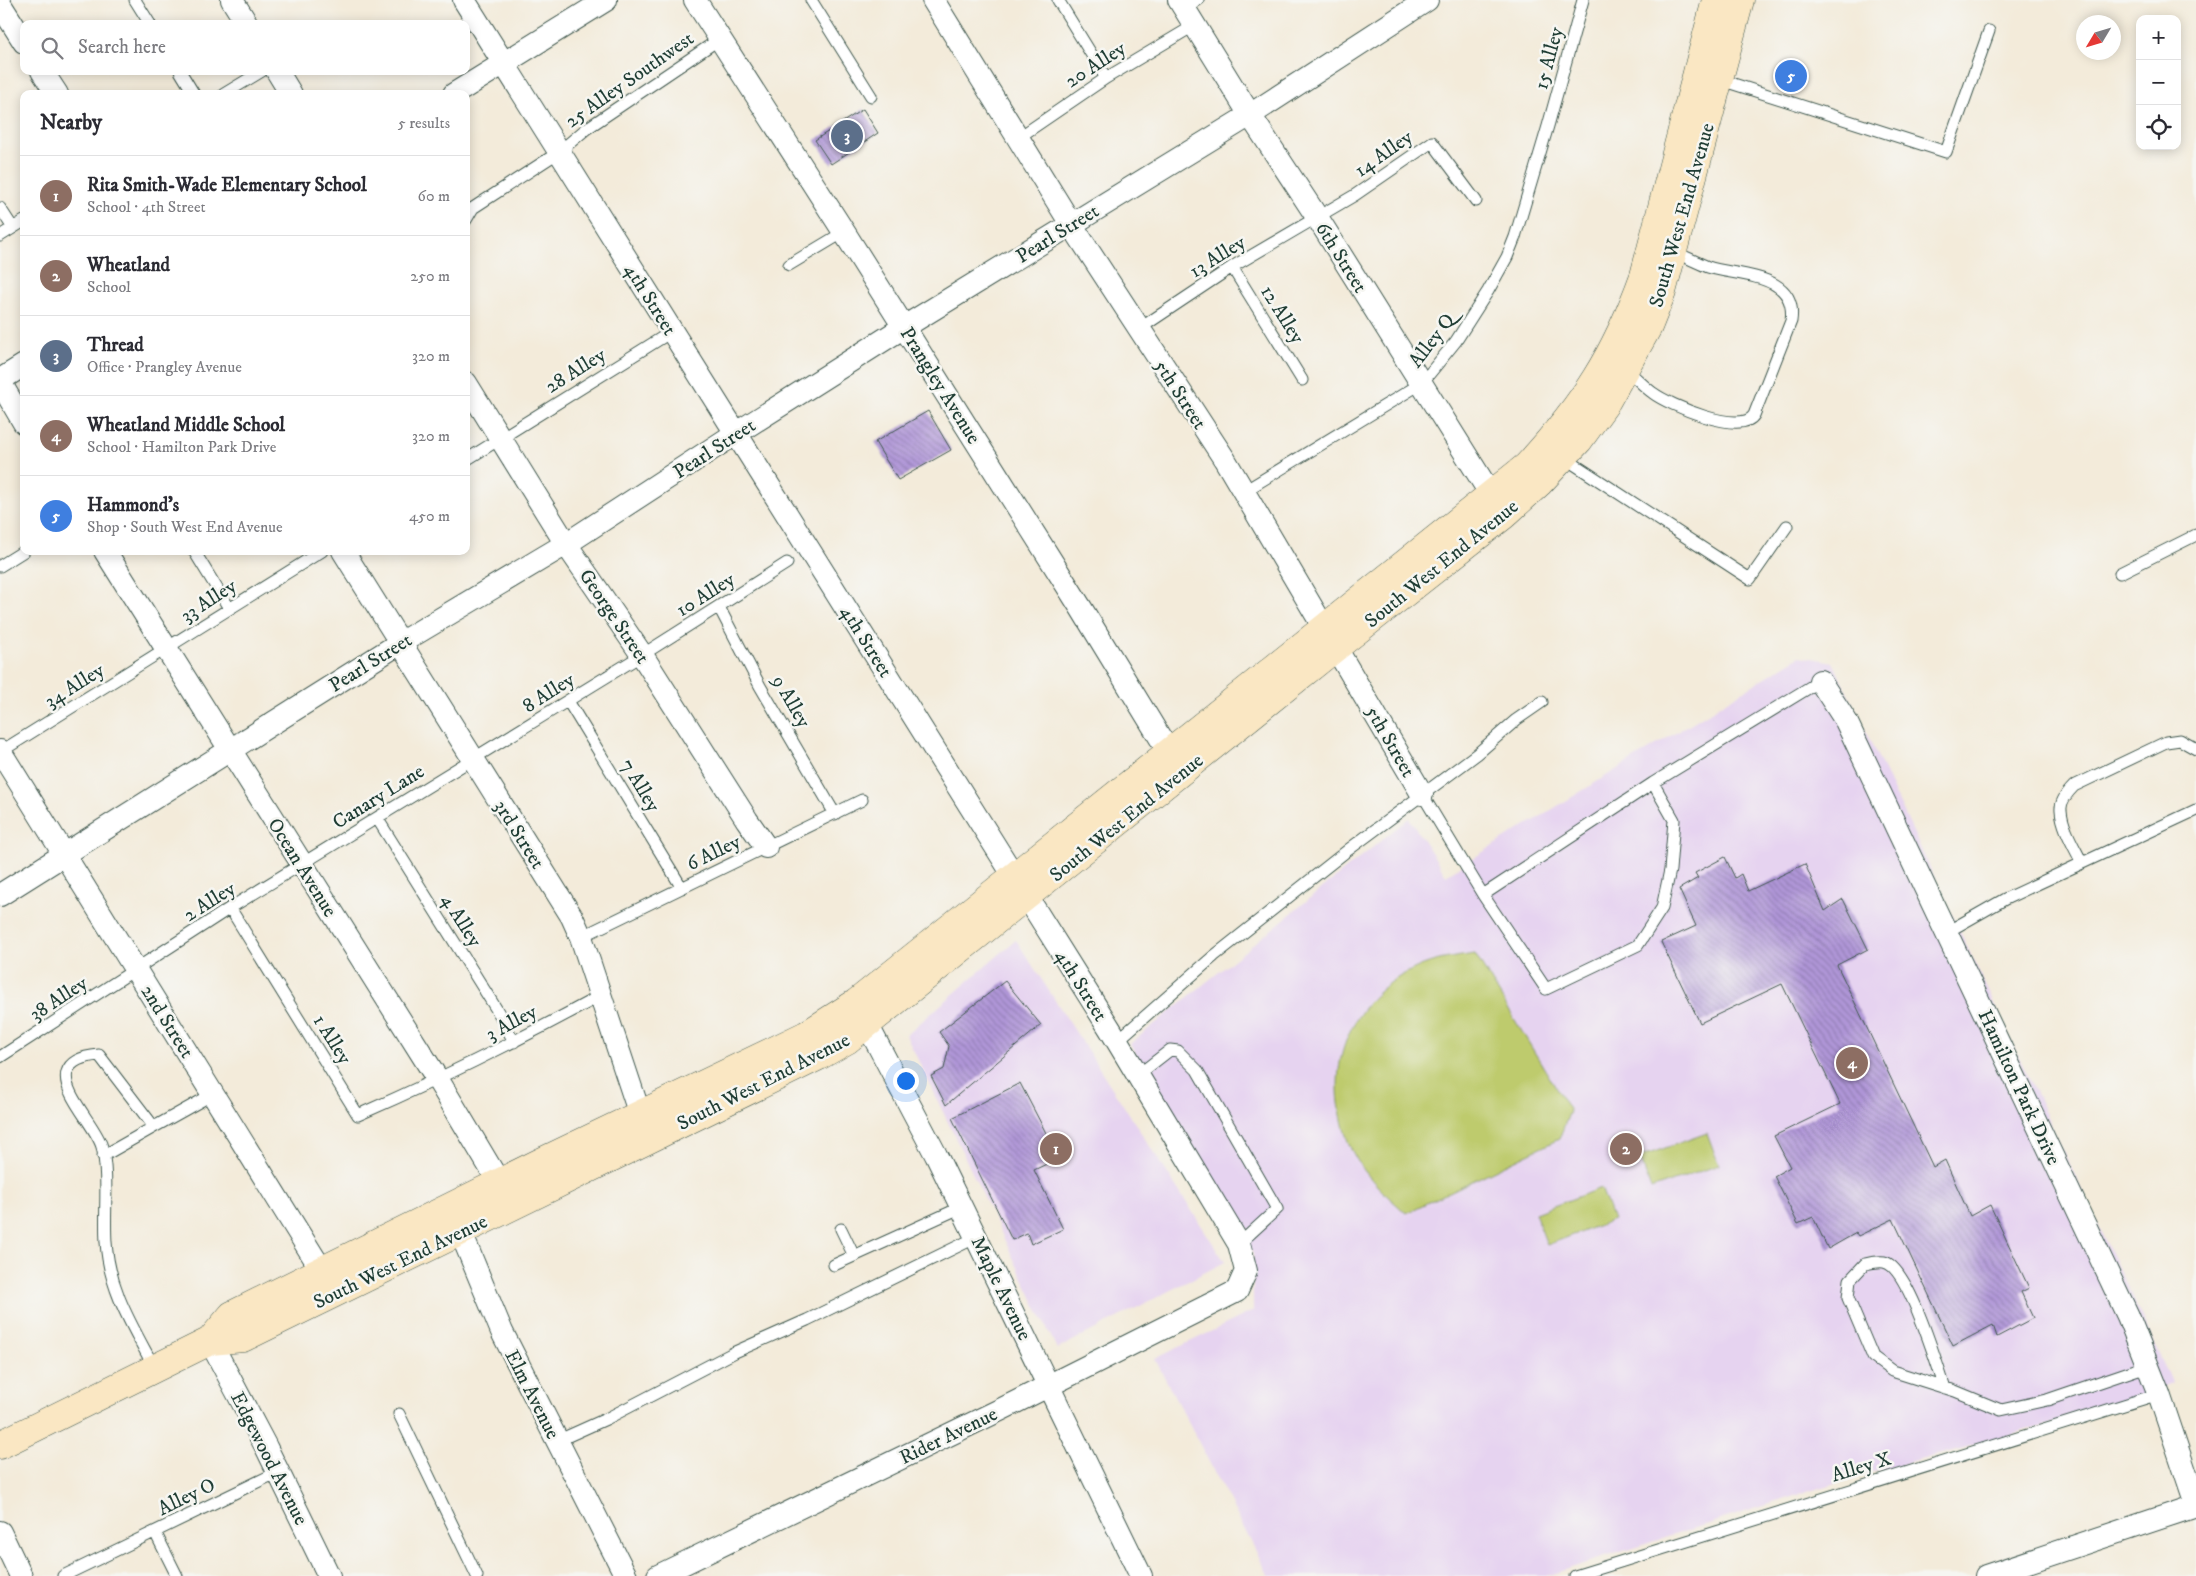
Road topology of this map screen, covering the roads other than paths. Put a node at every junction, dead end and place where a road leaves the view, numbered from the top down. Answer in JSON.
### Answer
{"nodes":[{"id":1,"x":135,"y":0,"type":"edge"},
{"id":2,"x":232,"y":0,"type":"edge"},
{"id":3,"x":464,"y":0,"type":"edge"},
{"id":4,"x":606,"y":0,"type":"edge"},
{"id":5,"x":695,"y":0,"type":"edge"},
{"id":6,"x":811,"y":0,"type":"edge"},
{"id":7,"x":933,"y":0,"type":"edge"},
{"id":8,"x":1058,"y":0,"type":"edge"},
{"id":9,"x":1427,"y":0,"type":"edge"},
{"id":10,"x":1583,"y":0,"type":"edge"},
{"id":11,"x":1716,"y":0,"type":"edge"},
{"id":12,"x":1740,"y":0,"type":"edge"},
{"id":13,"x":0,"y":4,"type":"edge"},
{"id":14,"x":1189,"y":8,"type":"edge"},
{"id":15,"x":148,"y":20,"type":"edge"},
{"id":16,"x":244,"y":20,"type":"edge"},
{"id":17,"x":1989,"y":30,"type":"dead end"},
{"id":18,"x":20,"y":36,"type":"edge"},
{"id":19,"x":721,"y":38,"type":"junction"},
{"id":20,"x":504,"y":63,"type":"junction"},
{"id":21,"x":44,"y":75,"type":"edge"},
{"id":22,"x":182,"y":75,"type":"edge"},
{"id":23,"x":255,"y":75,"type":"edge"},
{"id":24,"x":279,"y":75,"type":"edge"},
{"id":25,"x":1708,"y":76,"type":"junction"},
{"id":26,"x":1106,"y":78,"type":"junction"},
{"id":27,"x":54,"y":90,"type":"edge"},
{"id":28,"x":192,"y":90,"type":"edge"},
{"id":29,"x":231,"y":90,"type":"edge"},
{"id":30,"x":289,"y":90,"type":"edge"},
{"id":31,"x":460,"y":90,"type":"edge"},
{"id":32,"x":872,"y":96,"type":"dead end"},
{"id":33,"x":1250,"y":115,"type":"junction"},
{"id":34,"x":1548,"y":126,"type":"joint"},
{"id":35,"x":1018,"y":138,"type":"junction"},
{"id":36,"x":559,"y":152,"type":"junction"},
{"id":37,"x":1476,"y":201,"type":"dead end"},
{"id":38,"x":0,"y":208,"type":"edge"},
{"id":39,"x":470,"y":213,"type":"edge"},
{"id":40,"x":1317,"y":218,"type":"junction"},
{"id":41,"x":20,"y":224,"type":"edge"},
{"id":42,"x":1071,"y":224,"type":"junction"},
{"id":43,"x":13,"y":228,"type":"junction"},
{"id":44,"x":844,"y":232,"type":"junction"},
{"id":45,"x":0,"y":236,"type":"edge"},
{"id":46,"x":1663,"y":247,"type":"junction"},
{"id":47,"x":790,"y":265,"type":"dead end"},
{"id":48,"x":1232,"y":267,"type":"junction"},
{"id":49,"x":904,"y":327,"type":"junction"},
{"id":50,"x":1138,"y":329,"type":"junction"},
{"id":51,"x":671,"y":332,"type":"junction"},
{"id":52,"x":20,"y":368,"type":"edge"},
{"id":53,"x":1626,"y":370,"type":"junction"},
{"id":54,"x":1302,"y":380,"type":"dead end"},
{"id":55,"x":0,"y":381,"type":"edge"},
{"id":56,"x":1422,"y":383,"type":"junction"},
{"id":57,"x":470,"y":390,"type":"edge"},
{"id":58,"x":20,"y":416,"type":"edge"},
{"id":59,"x":735,"y":434,"type":"junction"},
{"id":60,"x":500,"y":439,"type":"junction"},
{"id":61,"x":1563,"y":457,"type":"junction"},
{"id":62,"x":470,"y":458,"type":"edge"},
{"id":63,"x":1243,"y":492,"type":"junction"},
{"id":64,"x":1498,"y":504,"type":"junction"},
{"id":65,"x":1787,"y":526,"type":"dead end"},
{"id":66,"x":2196,"y":535,"type":"edge"},
{"id":67,"x":566,"y":544,"type":"junction"},
{"id":68,"x":20,"y":554,"type":"edge"},
{"id":69,"x":108,"y":555,"type":"edge"},
{"id":70,"x":196,"y":555,"type":"edge"},
{"id":71,"x":315,"y":555,"type":"edge"},
{"id":72,"x":345,"y":555,"type":"edge"},
{"id":73,"x":787,"y":563,"type":"dead end"},
{"id":74,"x":0,"y":566,"type":"edge"},
{"id":75,"x":2120,"y":573,"type":"dead end"},
{"id":76,"x":719,"y":607,"type":"junction"},
{"id":77,"x":229,"y":608,"type":"junction"},
{"id":78,"x":1331,"y":637,"type":"junction"},
{"id":79,"x":400,"y":643,"type":"junction"},
{"id":80,"x":167,"y":649,"type":"junction"},
{"id":81,"x":642,"y":656,"type":"junction"},
{"id":82,"x":1820,"y":681,"type":"joint"},
{"id":83,"x":568,"y":701,"type":"junction"},
{"id":84,"x":1542,"y":702,"type":"dead end"},
{"id":85,"x":2196,"y":749,"type":"edge"},
{"id":86,"x":231,"y":751,"type":"junction"},
{"id":87,"x":0,"y":752,"type":"edge"},
{"id":88,"x":473,"y":760,"type":"junction"},
{"id":89,"x":1175,"y":762,"type":"junction"},
{"id":90,"x":1653,"y":783,"type":"junction"},
{"id":91,"x":1422,"y":794,"type":"junction"},
{"id":92,"x":862,"y":800,"type":"dead end"},
{"id":93,"x":2196,"y":810,"type":"edge"},
{"id":94,"x":835,"y":814,"type":"junction"},
{"id":95,"x":377,"y":818,"type":"junction"},
{"id":96,"x":766,"y":847,"type":"junction"},
{"id":97,"x":65,"y":854,"type":"junction"},
{"id":98,"x":2082,"y":863,"type":"junction"},
{"id":99,"x":302,"y":866,"type":"junction"},
{"id":100,"x":1020,"y":887,"type":"junction"},
{"id":101,"x":682,"y":888,"type":"junction"},
{"id":102,"x":0,"y":895,"type":"edge"},
{"id":103,"x":1483,"y":895,"type":"junction"},
{"id":104,"x":230,"y":908,"type":"junction"},
{"id":105,"x":1947,"y":932,"type":"junction"},
{"id":106,"x":581,"y":938,"type":"junction"},
{"id":107,"x":136,"y":969,"type":"junction"},
{"id":108,"x":600,"y":996,"type":"junction"},
{"id":109,"x":862,"y":1014,"type":"junction"},
{"id":110,"x":1117,"y":1041,"type":"junction"},
{"id":111,"x":514,"y":1042,"type":"junction"},
{"id":112,"x":0,"y":1058,"type":"edge"},
{"id":113,"x":1138,"y":1074,"type":"junction"},
{"id":114,"x":438,"y":1080,"type":"junction"},
{"id":115,"x":213,"y":1094,"type":"junction"},
{"id":116,"x":154,"y":1127,"type":"junction"},
{"id":117,"x":644,"y":1127,"type":"junction"},
{"id":118,"x":102,"y":1156,"type":"junction"},
{"id":119,"x":500,"y":1184,"type":"junction"},
{"id":120,"x":962,"y":1206,"type":"junction"},
{"id":121,"x":456,"y":1220,"type":"junction"},
{"id":122,"x":841,"y":1229,"type":"dead end"},
{"id":123,"x":977,"y":1237,"type":"junction"},
{"id":124,"x":1239,"y":1244,"type":"junction"},
{"id":125,"x":854,"y":1256,"type":"junction"},
{"id":126,"x":834,"y":1264,"type":"dead end"},
{"id":127,"x":329,"y":1281,"type":"junction"},
{"id":128,"x":1237,"y":1291,"type":"joint"},
{"id":129,"x":210,"y":1341,"type":"junction"},
{"id":130,"x":2148,"y":1366,"type":"junction"},
{"id":131,"x":155,"y":1368,"type":"junction"},
{"id":132,"x":1050,"y":1385,"type":"junction"},
{"id":133,"x":1945,"y":1388,"type":"junction"},
{"id":134,"x":2159,"y":1394,"type":"junction"},
{"id":135,"x":399,"y":1414,"type":"dead end"},
{"id":136,"x":557,"y":1441,"type":"junction"},
{"id":137,"x":0,"y":1445,"type":"edge"},
{"id":138,"x":278,"y":1472,"type":"junction"},
{"id":139,"x":2196,"y":1505,"type":"edge"},
{"id":140,"x":0,"y":1532,"type":"edge"},
{"id":141,"x":155,"y":1532,"type":"junction"},
{"id":142,"x":21,"y":1576,"type":"edge"},
{"id":143,"x":63,"y":1576,"type":"edge"},
{"id":144,"x":177,"y":1576,"type":"edge"},
{"id":145,"x":329,"y":1576,"type":"edge"},
{"id":146,"x":477,"y":1576,"type":"edge"},
{"id":147,"x":626,"y":1576,"type":"edge"},
{"id":148,"x":658,"y":1576,"type":"edge"},
{"id":149,"x":1141,"y":1576,"type":"edge"},
{"id":150,"x":1575,"y":1576,"type":"edge"},
{"id":151,"x":1986,"y":1576,"type":"edge"}],
"edges":[{"from":1,"to":15,"type":"lane"},
{"from":2,"to":16,"type":"street"},
{"from":3,"to":20,"type":"street","name":"4th Street"},
{"from":4,"to":20,"type":"street"},
{"from":5,"to":19,"type":"street","name":"Prangley Avenue"},
{"from":6,"to":32,"type":"lane"},
{"from":7,"to":35,"type":"street","name":"5th Street"},
{"from":8,"to":26,"type":"lane"},
{"from":9,"to":33,"type":"street","name":"Pearl Street"},
{"from":10,"to":34,"type":"lane","name":"15 Alley"},
{"from":11,"to":25,"type":"main road","name":"South West End Avenue"},
{"from":12,"to":25,"type":"main road","name":"South West End Avenue"},
{"from":13,"to":18,"type":"street"},
{"from":14,"to":26,"type":"lane","name":"20 Alley"},
{"from":14,"to":33,"type":"street","name":"6th Street"},
{"from":17,"to":25,"type":"lane"},
{"from":19,"to":36,"type":"lane","name":"25 Alley Southwest"},
{"from":19,"to":44,"type":"street","name":"Prangley Avenue"},
{"from":20,"to":31,"type":"street"},
{"from":20,"to":36,"type":"street","name":"4th Street"},
{"from":21,"to":27,"type":"street"},
{"from":22,"to":28,"type":"lane"},
{"from":23,"to":29,"type":"lane"},
{"from":24,"to":30,"type":"street"},
{"from":25,"to":46,"type":"main road","name":"South West End Avenue"},
{"from":26,"to":35,"type":"lane","name":"20 Alley"},
{"from":33,"to":40,"type":"street","name":"6th Street"},
{"from":33,"to":42,"type":"street","name":"Pearl Street"},
{"from":34,"to":56,"type":"lane","name":"Alley Q"},
{"from":35,"to":42,"type":"street","name":"5th Street"},
{"from":36,"to":39,"type":"lane","name":"25 Alley Southwest"},
{"from":36,"to":51,"type":"street","name":"4th Street"},
{"from":37,"to":40,"type":"lane","name":"14 Alley"},
{"from":38,"to":43,"type":"lane"},
{"from":40,"to":48,"type":"lane","name":"13 Alley"},
{"from":40,"to":56,"type":"street","name":"6th Street"},
{"from":41,"to":43,"type":"lane"},
{"from":42,"to":49,"type":"street","name":"Pearl Street"},
{"from":42,"to":50,"type":"street","name":"5th Street"},
{"from":43,"to":45,"type":"lane"},
{"from":44,"to":47,"type":"lane"},
{"from":44,"to":49,"type":"street","name":"Prangley Avenue"},
{"from":46,"to":53,"type":"main road","name":"South West End Avenue"},
{"from":46,"to":53,"type":"lane"},
{"from":46,"to":64,"type":"main road","name":"South West End Avenue"},
{"from":48,"to":50,"type":"lane","name":"13 Alley"},
{"from":48,"to":54,"type":"lane","name":"12 Alley"},
{"from":49,"to":59,"type":"street","name":"Pearl Street"},
{"from":49,"to":89,"type":"street","name":"Prangley Avenue"},
{"from":50,"to":63,"type":"street","name":"5th Street"},
{"from":51,"to":59,"type":"street","name":"4th Street"},
{"from":51,"to":60,"type":"lane","name":"28 Alley"},
{"from":52,"to":55,"type":"street"},
{"from":53,"to":61,"type":"main road","name":"South West End Avenue"},
{"from":55,"to":58,"type":"street"},
{"from":56,"to":63,"type":"lane","name":"Alley Q"},
{"from":56,"to":64,"type":"street","name":"6th Street"},
{"from":57,"to":60,"type":"street","name":"George Street"},
{"from":59,"to":67,"type":"street","name":"Pearl Street"},
{"from":59,"to":100,"type":"street","name":"4th Street"},
{"from":60,"to":62,"type":"lane","name":"28 Alley"},
{"from":60,"to":67,"type":"street","name":"George Street"},
{"from":61,"to":64,"type":"main road","name":"South West End Avenue"},
{"from":61,"to":65,"type":"lane"},
{"from":63,"to":78,"type":"street","name":"5th Street"},
{"from":64,"to":78,"type":"main road","name":"South West End Avenue"},
{"from":66,"to":75,"type":"lane"},
{"from":67,"to":79,"type":"street","name":"Pearl Street"},
{"from":67,"to":81,"type":"street","name":"George Street"},
{"from":68,"to":74,"type":"lane"},
{"from":69,"to":80,"type":"street","name":"Ocean Avenue"},
{"from":70,"to":77,"type":"lane"},
{"from":71,"to":77,"type":"lane","name":"33 Alley"},
{"from":72,"to":79,"type":"street","name":"3rd Street"},
{"from":73,"to":76,"type":"lane","name":"10 Alley"},
{"from":76,"to":81,"type":"lane","name":"10 Alley"},
{"from":76,"to":94,"type":"lane","name":"9 Alley"},
{"from":77,"to":80,"type":"lane","name":"33 Alley"},
{"from":78,"to":89,"type":"main road","name":"South West End Avenue"},
{"from":78,"to":91,"type":"street","name":"5th Street"},
{"from":79,"to":86,"type":"street","name":"Pearl Street"},
{"from":79,"to":88,"type":"street","name":"3rd Street"},
{"from":80,"to":86,"type":"street","name":"Ocean Avenue"},
{"from":80,"to":87,"type":"lane","name":"34 Alley"},
{"from":81,"to":83,"type":"lane","name":"8 Alley"},
{"from":81,"to":96,"type":"street","name":"George Street"},
{"from":82,"to":90,"type":"lane"},
{"from":82,"to":105,"type":"street","name":"Hamilton Park Drive"},
{"from":83,"to":88,"type":"lane","name":"8 Alley"},
{"from":83,"to":101,"type":"lane","name":"7 Alley"},
{"from":84,"to":91,"type":"lane"},
{"from":85,"to":98,"type":"lane"},
{"from":86,"to":97,"type":"street","name":"Pearl Street"},
{"from":86,"to":99,"type":"street","name":"Ocean Avenue"},
{"from":87,"to":97,"type":"street","name":"2nd Street"},
{"from":88,"to":95,"type":"lane","name":"Canary Lane"},
{"from":88,"to":106,"type":"street","name":"3rd Street"},
{"from":89,"to":100,"type":"main road","name":"South West End Avenue"},
{"from":90,"to":103,"type":"lane"},
{"from":90,"to":103,"type":"lane"},
{"from":91,"to":103,"type":"lane"},
{"from":91,"to":110,"type":"lane"},
{"from":92,"to":94,"type":"lane","name":"6 Alley"},
{"from":93,"to":98,"type":"lane"},
{"from":94,"to":96,"type":"lane","name":"6 Alley"},
{"from":95,"to":99,"type":"lane","name":"Canary Lane"},
{"from":95,"to":111,"type":"lane","name":"4 Alley"},
{"from":96,"to":101,"type":"lane","name":"6 Alley"},
{"from":97,"to":102,"type":"street","name":"Pearl Street"},
{"from":97,"to":107,"type":"street","name":"2nd Street"},
{"from":98,"to":105,"type":"lane"},
{"from":99,"to":104,"type":"lane","name":"2 Alley"},
{"from":99,"to":114,"type":"street","name":"Ocean Avenue"},
{"from":100,"to":109,"type":"main road","name":"South West End Avenue"},
{"from":100,"to":110,"type":"street","name":"4th Street"},
{"from":101,"to":106,"type":"lane","name":"6 Alley"},
{"from":104,"to":107,"type":"lane","name":"2 Alley"},
{"from":104,"to":114,"type":"lane","name":"1 Alley"},
{"from":105,"to":130,"type":"street","name":"Hamilton Park Drive"},
{"from":106,"to":108,"type":"street","name":"3rd Street"},
{"from":107,"to":112,"type":"lane","name":"38 Alley"},
{"from":107,"to":115,"type":"street","name":"2nd Street"},
{"from":108,"to":111,"type":"lane","name":"3 Alley"},
{"from":108,"to":117,"type":"street","name":"3rd Street"},
{"from":109,"to":117,"type":"main road","name":"South West End Avenue"},
{"from":109,"to":120,"type":"street","name":"Maple Avenue"},
{"from":110,"to":113,"type":"street","name":"4th Street"},
{"from":111,"to":114,"type":"lane","name":"3 Alley"},
{"from":113,"to":124,"type":"street","name":"4th Street"},
{"from":113,"to":124,"type":"lane"},
{"from":114,"to":119,"type":"street","name":"Ocean Avenue"},
{"from":115,"to":116,"type":"lane"},
{"from":115,"to":127,"type":"street","name":"2nd Street"},
{"from":116,"to":118,"type":"lane"},
{"from":116,"to":118,"type":"lane"},
{"from":117,"to":119,"type":"main road","name":"South West End Avenue"},
{"from":117,"to":121,"type":"main road","name":"South West End Avenue"},
{"from":118,"to":131,"type":"lane"},
{"from":119,"to":121,"type":"main road","name":"South West End Avenue"},
{"from":120,"to":123,"type":"street","name":"Maple Avenue"},
{"from":120,"to":125,"type":"lane"},
{"from":121,"to":127,"type":"main road","name":"South West End Avenue"},
{"from":121,"to":136,"type":"street","name":"Elm Avenue"},
{"from":122,"to":125,"type":"lane"},
{"from":123,"to":132,"type":"street","name":"Maple Avenue"},
{"from":123,"to":136,"type":"lane"},
{"from":124,"to":128,"type":"street","name":"4th Street"},
{"from":125,"to":126,"type":"lane"},
{"from":127,"to":129,"type":"main road","name":"South West End Avenue"},
{"from":128,"to":132,"type":"street","name":"Rider Avenue"},
{"from":129,"to":131,"type":"main road","name":"South West End Avenue"},
{"from":129,"to":138,"type":"street","name":"Edgewood Avenue"},
{"from":130,"to":133,"type":"lane"},
{"from":130,"to":134,"type":"street","name":"Hamilton Park Drive"},
{"from":131,"to":137,"type":"main road","name":"South West End Avenue"},
{"from":132,"to":148,"type":"street","name":"Rider Avenue"},
{"from":132,"to":149,"type":"street","name":"Maple Avenue"},
{"from":133,"to":133,"type":"lane"},
{"from":134,"to":139,"type":"street","name":"Hamilton Park Drive"},
{"from":134,"to":150,"type":"lane","name":"Alley X"},
{"from":135,"to":146,"type":"lane"},
{"from":136,"to":147,"type":"street","name":"Elm Avenue"},
{"from":138,"to":141,"type":"lane","name":"Alley O"},
{"from":138,"to":145,"type":"street","name":"Edgewood Avenue"},
{"from":139,"to":151,"type":"street"},
{"from":140,"to":142,"type":"street"},
{"from":141,"to":143,"type":"lane"},
{"from":141,"to":144,"type":"lane","name":"Alley O"}]}
